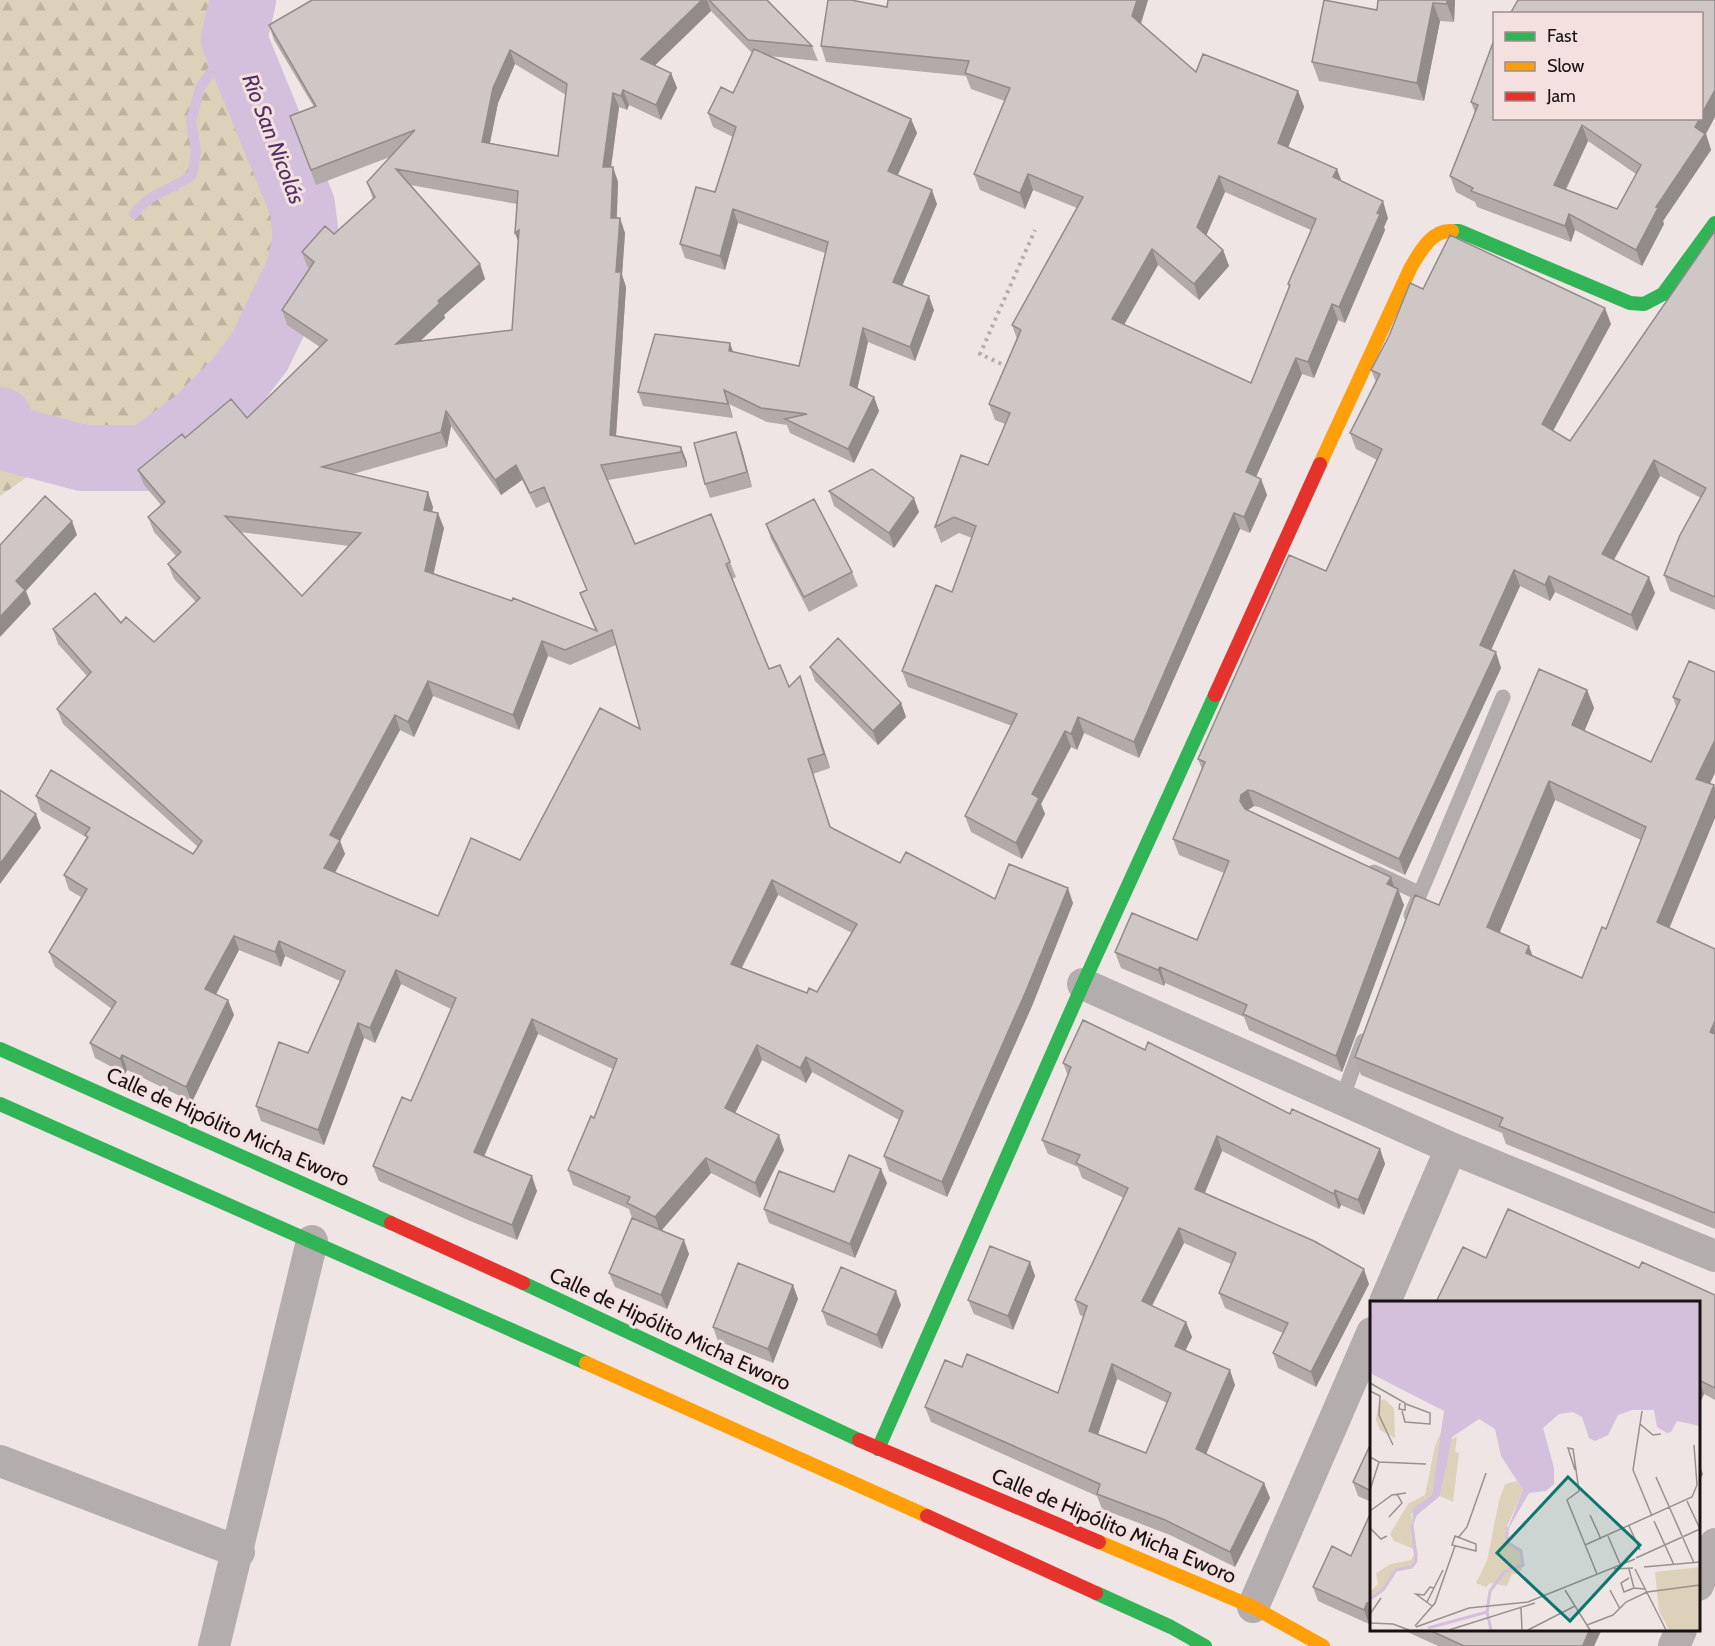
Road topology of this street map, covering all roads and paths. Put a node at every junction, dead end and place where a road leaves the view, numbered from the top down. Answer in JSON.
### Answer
{"nodes":[{"id":1,"x":1715,"y":223,"type":"edge"},
{"id":2,"x":1035,"y":230,"type":"dead end"},
{"id":3,"x":1012,"y":369,"type":"edge"},
{"id":4,"x":1503,"y":697,"type":"dead end"},
{"id":5,"x":1357,"y":864,"type":"edge"},
{"id":6,"x":1419,"y":893,"type":"junction"},
{"id":7,"x":1407,"y":926,"type":"edge"},
{"id":8,"x":1083,"y":984,"type":"junction"},
{"id":9,"x":1370,"y":1023,"type":"edge"},
{"id":10,"x":0,"y":1049,"type":"edge"},
{"id":11,"x":1342,"y":1099,"type":"junction"},
{"id":12,"x":0,"y":1104,"type":"edge"},
{"id":13,"x":1451,"y":1148,"type":"junction"},
{"id":14,"x":312,"y":1241,"type":"junction"},
{"id":15,"x":1715,"y":1256,"type":"edge"},
{"id":16,"x":1384,"y":1301,"type":"edge"},
{"id":17,"x":1370,"y":1335,"type":"edge"},
{"id":18,"x":878,"y":1449,"type":"junction"},
{"id":19,"x":0,"y":1461,"type":"edge"},
{"id":20,"x":1715,"y":1544,"type":"edge"},
{"id":21,"x":239,"y":1552,"type":"junction"},
{"id":22,"x":1700,"y":1580,"type":"edge"},
{"id":23,"x":1253,"y":1607,"type":"junction"},
{"id":24,"x":1680,"y":1631,"type":"edge"},
{"id":25,"x":214,"y":1646,"type":"edge"},
{"id":26,"x":1205,"y":1646,"type":"edge"},
{"id":27,"x":1323,"y":1646,"type":"edge"},
{"id":28,"x":1674,"y":1646,"type":"edge"}],
"edges":[{"from":1,"to":8,"type":"main road"},
{"from":2,"to":3,"type":"path"},
{"from":4,"to":6,"type":"lane"},
{"from":5,"to":6,"type":"lane"},
{"from":6,"to":7,"type":"lane"},
{"from":8,"to":11,"type":"street"},
{"from":8,"to":18,"type":"main road"},
{"from":9,"to":11,"type":"lane"},
{"from":10,"to":18,"type":"main road","name":"Calle de Hipólito Micha Eworo"},
{"from":11,"to":13,"type":"street"},
{"from":12,"to":14,"type":"main road"},
{"from":13,"to":15,"type":"street"},
{"from":13,"to":16,"type":"street"},
{"from":14,"to":21,"type":"street"},
{"from":14,"to":26,"type":"main road"},
{"from":17,"to":23,"type":"street"},
{"from":18,"to":23,"type":"main road","name":"Calle de Hipólito Micha Eworo"},
{"from":19,"to":21,"type":"street"},
{"from":20,"to":22,"type":"street"},
{"from":21,"to":25,"type":"street"},
{"from":23,"to":27,"type":"main road","name":"Calle de Hipólito Micha Eworo"},
{"from":24,"to":28,"type":"street"}]}
